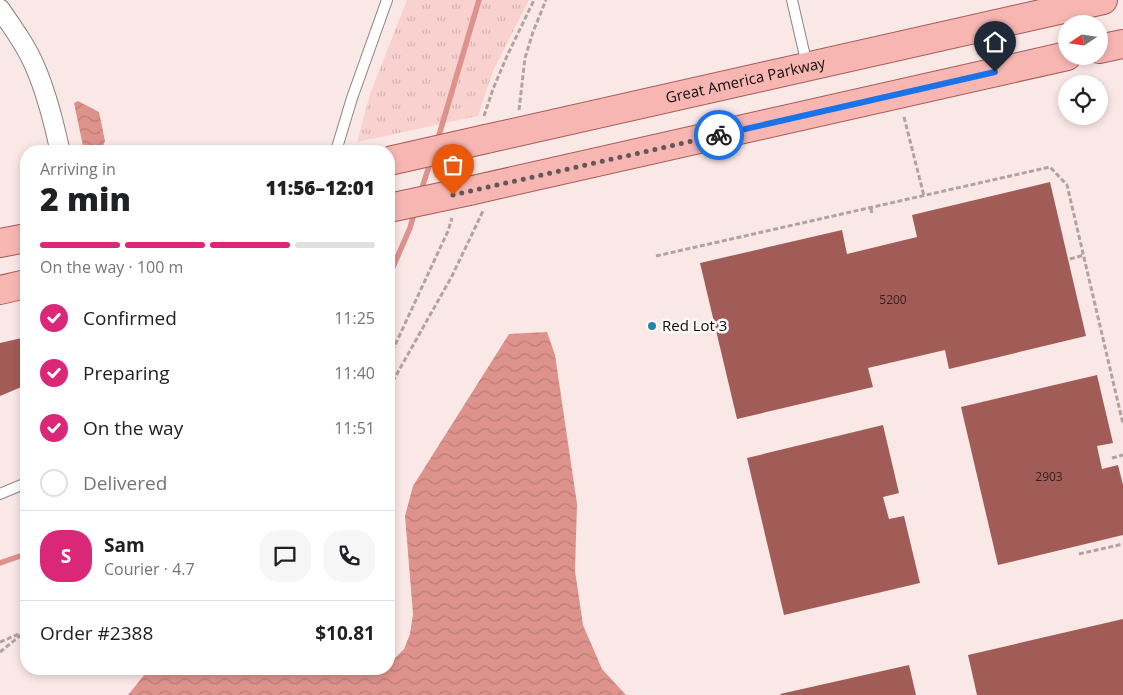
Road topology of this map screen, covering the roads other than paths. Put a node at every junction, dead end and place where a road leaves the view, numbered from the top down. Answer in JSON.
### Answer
{"nodes":[{"id":1,"x":387,"y":0,"type":"edge"},
{"id":2,"x":792,"y":0,"type":"edge"},
{"id":3,"x":1103,"y":0,"type":"edge"},
{"id":4,"x":0,"y":9,"type":"edge"},
{"id":5,"x":1123,"y":44,"type":"edge"},
{"id":6,"x":1108,"y":47,"type":"edge"},
{"id":7,"x":1058,"y":58,"type":"edge"},
{"id":8,"x":807,"y":67,"type":"junction"},
{"id":9,"x":59,"y":145,"type":"edge"},
{"id":10,"x":338,"y":145,"type":"edge"},
{"id":11,"x":395,"y":160,"type":"edge"},
{"id":12,"x":395,"y":207,"type":"edge"},
{"id":13,"x":20,"y":239,"type":"edge"},
{"id":14,"x":0,"y":243,"type":"edge"},
{"id":15,"x":20,"y":285,"type":"edge"},
{"id":16,"x":0,"y":290,"type":"edge"},
{"id":17,"x":20,"y":485,"type":"edge"},
{"id":18,"x":0,"y":494,"type":"edge"}],
"edges":[{"from":1,"to":10,"type":"lane"},
{"from":2,"to":8,"type":"lane"},
{"from":3,"to":8,"type":"main road","name":"Great America Parkway"},
{"from":4,"to":9,"type":"street"},
{"from":5,"to":6,"type":"main road"},
{"from":7,"to":12,"type":"main road","bridge":true},
{"from":8,"to":11,"type":"main road","name":"Great America Parkway","bridge":true},
{"from":13,"to":14,"type":"main road"},
{"from":15,"to":16,"type":"main road"},
{"from":17,"to":18,"type":"lane"}]}
